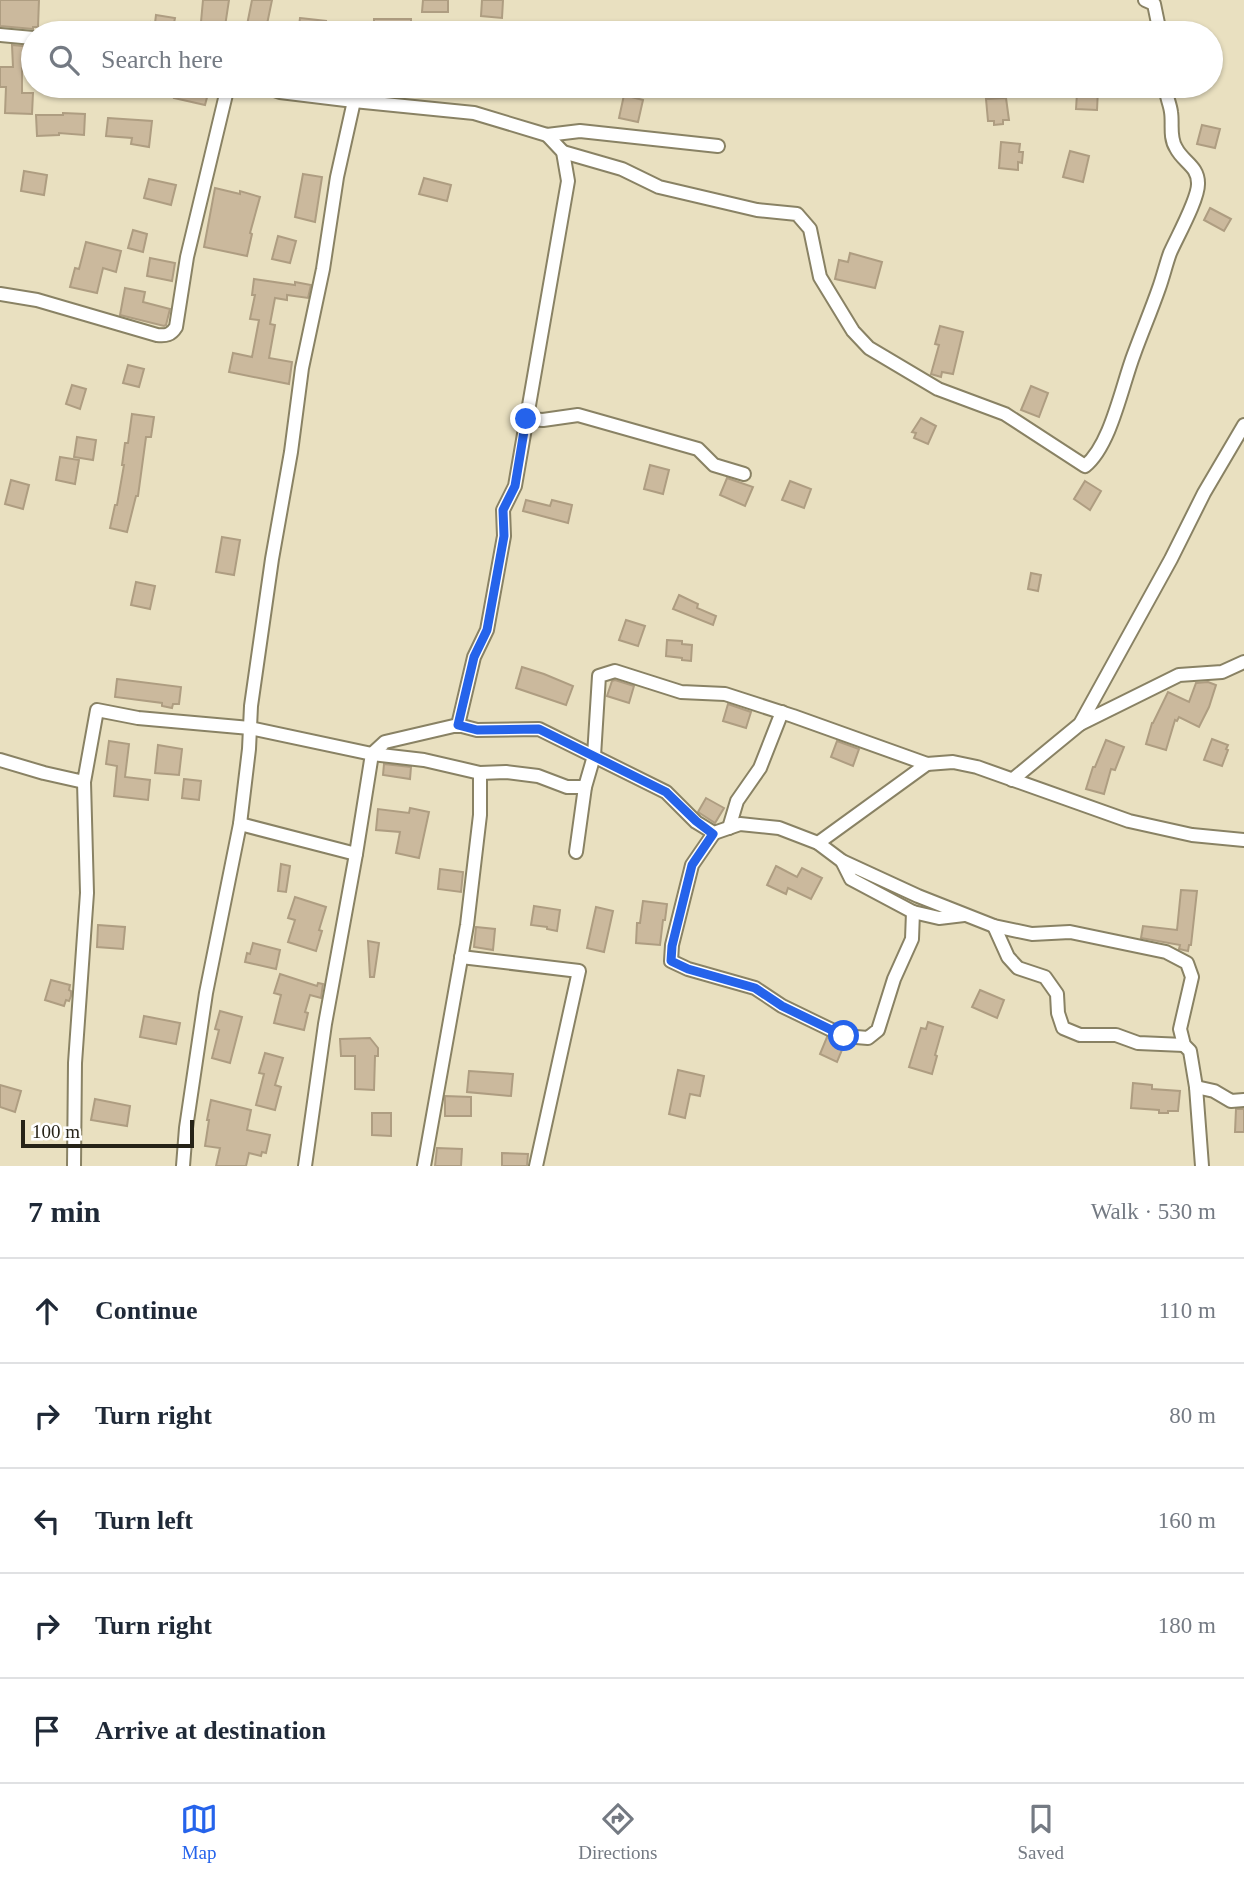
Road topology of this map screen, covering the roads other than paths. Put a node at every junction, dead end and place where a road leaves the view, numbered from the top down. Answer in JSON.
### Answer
{"nodes":[{"id":1,"x":1145,"y":0,"type":"edge"},
{"id":2,"x":1158,"y":21,"type":"edge"},
{"id":3,"x":0,"y":35,"type":"edge"},
{"id":4,"x":21,"y":37,"type":"edge"},
{"id":5,"x":225,"y":98,"type":"edge"},
{"id":6,"x":329,"y":98,"type":"edge"},
{"id":7,"x":1167,"y":98,"type":"edge"},
{"id":8,"x":354,"y":101,"type":"junction"},
{"id":9,"x":547,"y":135,"type":"junction"},
{"id":10,"x":718,"y":146,"type":"dead end"},
{"id":11,"x":564,"y":152,"type":"junction"},
{"id":12,"x":0,"y":294,"type":"edge"},
{"id":13,"x":526,"y":419,"type":"junction"},
{"id":14,"x":1244,"y":425,"type":"edge"},
{"id":15,"x":744,"y":474,"type":"dead end"},
{"id":16,"x":1244,"y":662,"type":"edge"},
{"id":17,"x":782,"y":712,"type":"junction"},
{"id":18,"x":1080,"y":724,"type":"junction"},
{"id":19,"x":458,"y":725,"type":"junction"},
{"id":20,"x":250,"y":728,"type":"junction"},
{"id":21,"x":372,"y":754,"type":"junction"},
{"id":22,"x":594,"y":756,"type":"junction"},
{"id":23,"x":0,"y":760,"type":"edge"},
{"id":24,"x":927,"y":764,"type":"junction"},
{"id":25,"x":480,"y":773,"type":"junction"},
{"id":26,"x":1012,"y":780,"type":"junction"},
{"id":27,"x":84,"y":782,"type":"junction"},
{"id":28,"x":585,"y":787,"type":"junction"},
{"id":29,"x":240,"y":824,"type":"junction"},
{"id":30,"x":729,"y":828,"type":"junction"},
{"id":31,"x":713,"y":834,"type":"junction"},
{"id":32,"x":1244,"y":840,"type":"edge"},
{"id":33,"x":818,"y":843,"type":"junction"},
{"id":34,"x":576,"y":852,"type":"dead end"},
{"id":35,"x":356,"y":854,"type":"junction"},
{"id":36,"x":842,"y":861,"type":"junction"},
{"id":37,"x":913,"y":912,"type":"junction"},
{"id":38,"x":968,"y":915,"type":"junction"},
{"id":39,"x":994,"y":926,"type":"junction"},
{"id":40,"x":461,"y":957,"type":"junction"},
{"id":41,"x":1184,"y":1045,"type":"junction"},
{"id":42,"x":1196,"y":1087,"type":"junction"},
{"id":43,"x":1244,"y":1100,"type":"edge"},
{"id":44,"x":74,"y":1166,"type":"edge"},
{"id":45,"x":183,"y":1166,"type":"edge"},
{"id":46,"x":305,"y":1166,"type":"edge"},
{"id":47,"x":424,"y":1166,"type":"edge"},
{"id":48,"x":536,"y":1166,"type":"edge"},
{"id":49,"x":1202,"y":1166,"type":"edge"}],
"edges":[{"from":1,"to":2,"type":"street"},
{"from":3,"to":4,"type":"street"},
{"from":5,"to":12,"type":"street"},
{"from":6,"to":8,"type":"street"},
{"from":7,"to":11,"type":"street"},
{"from":8,"to":9,"type":"street"},
{"from":8,"to":20,"type":"street"},
{"from":9,"to":10,"type":"street"},
{"from":9,"to":11,"type":"street"},
{"from":11,"to":13,"type":"street"},
{"from":13,"to":15,"type":"street"},
{"from":13,"to":19,"type":"street"},
{"from":14,"to":18,"type":"street"},
{"from":16,"to":18,"type":"street"},
{"from":17,"to":22,"type":"street"},
{"from":17,"to":24,"type":"street"},
{"from":17,"to":30,"type":"street"},
{"from":18,"to":26,"type":"street"},
{"from":19,"to":21,"type":"street"},
{"from":19,"to":22,"type":"street"},
{"from":20,"to":21,"type":"street"},
{"from":20,"to":27,"type":"street"},
{"from":20,"to":29,"type":"street"},
{"from":21,"to":25,"type":"street"},
{"from":21,"to":35,"type":"street"},
{"from":22,"to":28,"type":"street"},
{"from":22,"to":31,"type":"street"},
{"from":23,"to":27,"type":"street"},
{"from":24,"to":26,"type":"street"},
{"from":24,"to":33,"type":"street"},
{"from":25,"to":28,"type":"street"},
{"from":25,"to":40,"type":"street"},
{"from":26,"to":32,"type":"street"},
{"from":27,"to":44,"type":"street"},
{"from":28,"to":34,"type":"street"},
{"from":29,"to":35,"type":"street"},
{"from":29,"to":45,"type":"street"},
{"from":30,"to":31,"type":"street"},
{"from":30,"to":33,"type":"street"},
{"from":31,"to":37,"type":"street"},
{"from":33,"to":36,"type":"street"},
{"from":35,"to":46,"type":"street"},
{"from":36,"to":37,"type":"street"},
{"from":36,"to":38,"type":"street"},
{"from":37,"to":38,"type":"street"},
{"from":38,"to":39,"type":"street"},
{"from":39,"to":41,"type":"street"},
{"from":39,"to":41,"type":"street"},
{"from":40,"to":47,"type":"street"},
{"from":40,"to":48,"type":"street"},
{"from":41,"to":42,"type":"street"},
{"from":42,"to":43,"type":"street"},
{"from":42,"to":49,"type":"street"}]}
